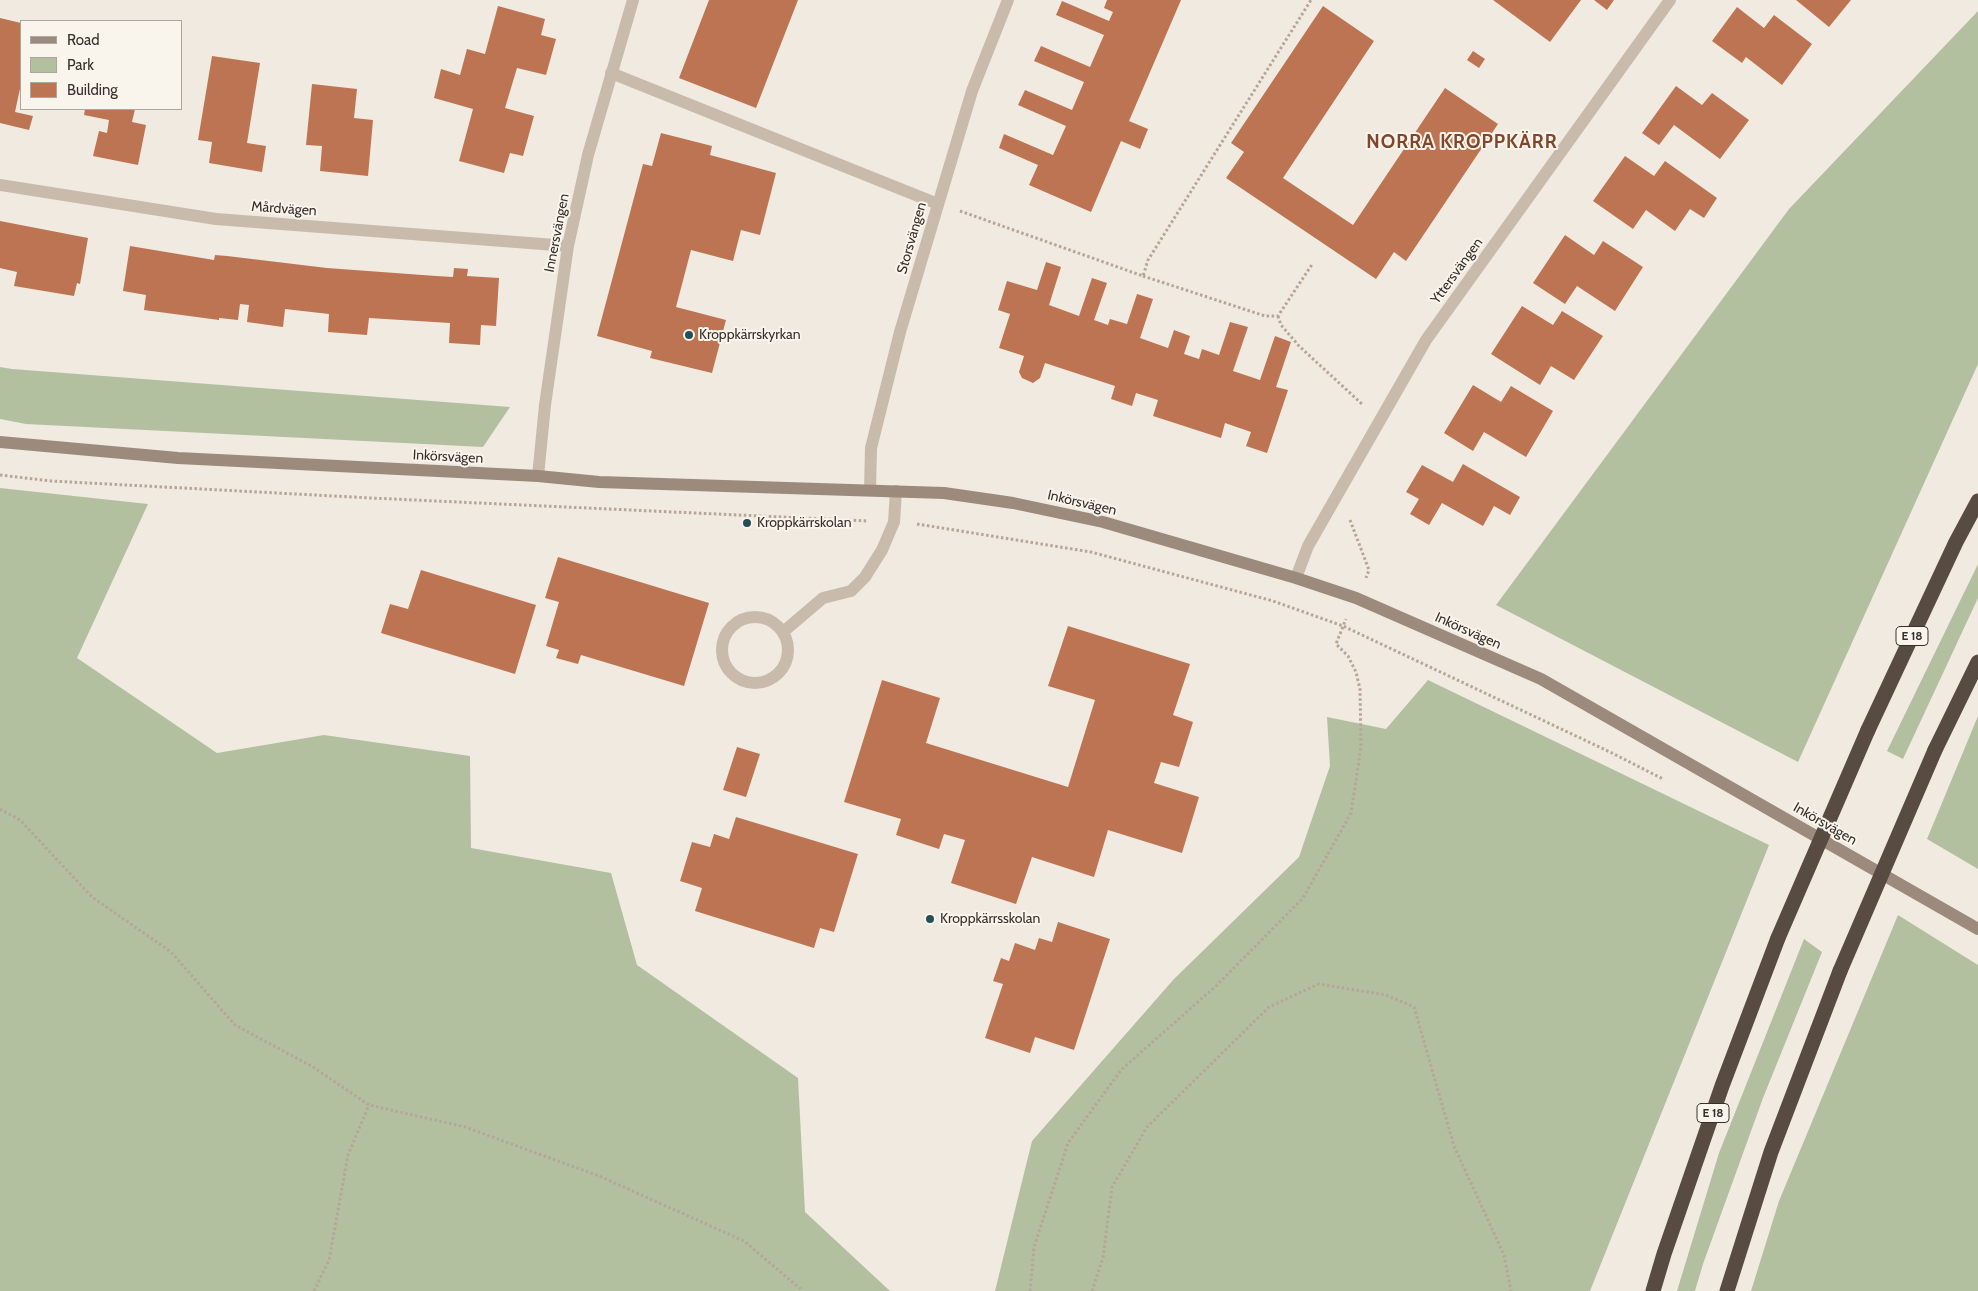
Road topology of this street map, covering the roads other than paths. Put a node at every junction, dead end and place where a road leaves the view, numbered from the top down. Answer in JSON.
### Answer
{"nodes":[{"id":1,"x":633,"y":0,"type":"edge"},
{"id":2,"x":1008,"y":0,"type":"edge"},
{"id":3,"x":1670,"y":0,"type":"edge"},
{"id":4,"x":611,"y":73,"type":"junction"},
{"id":5,"x":0,"y":185,"type":"edge"},
{"id":6,"x":938,"y":204,"type":"junction"},
{"id":7,"x":568,"y":246,"type":"junction"},
{"id":8,"x":0,"y":442,"type":"edge"},
{"id":9,"x":538,"y":476,"type":"junction"},
{"id":10,"x":870,"y":490,"type":"junction"},
{"id":11,"x":896,"y":491,"type":"junction"},
{"id":12,"x":1978,"y":501,"type":"edge"},
{"id":13,"x":1296,"y":578,"type":"junction"},
{"id":14,"x":783,"y":632,"type":"junction"},
{"id":15,"x":1978,"y":662,"type":"edge"},
{"id":16,"x":1978,"y":929,"type":"edge"},
{"id":17,"x":1653,"y":1291,"type":"edge"},
{"id":18,"x":1726,"y":1291,"type":"edge"}],
"edges":[{"from":1,"to":4,"type":"street","name":"Innersvängen"},
{"from":2,"to":6,"type":"street","name":"Storsvängen"},
{"from":3,"to":13,"type":"street","name":"Yttersvängen"},
{"from":4,"to":6,"type":"street"},
{"from":4,"to":7,"type":"street","name":"Innersvängen"},
{"from":5,"to":7,"type":"street","name":"Mårdvägen"},
{"from":6,"to":10,"type":"street","name":"Storsvängen"},
{"from":7,"to":9,"type":"street","name":"Innersvängen"},
{"from":8,"to":9,"type":"street","name":"Inkörsvägen"},
{"from":9,"to":10,"type":"street","name":"Inkörsvägen"},
{"from":10,"to":11,"type":"street","name":"Inkörsvägen"},
{"from":11,"to":13,"type":"street","name":"Inkörsvägen"},
{"from":11,"to":14,"type":"street"},
{"from":12,"to":17,"type":"highway","number":"E 18","bridge":true},
{"from":13,"to":16,"type":"street","name":"Inkörsvägen"},
{"from":14,"to":14,"type":"street"},
{"from":15,"to":18,"type":"highway","bridge":true}]}
